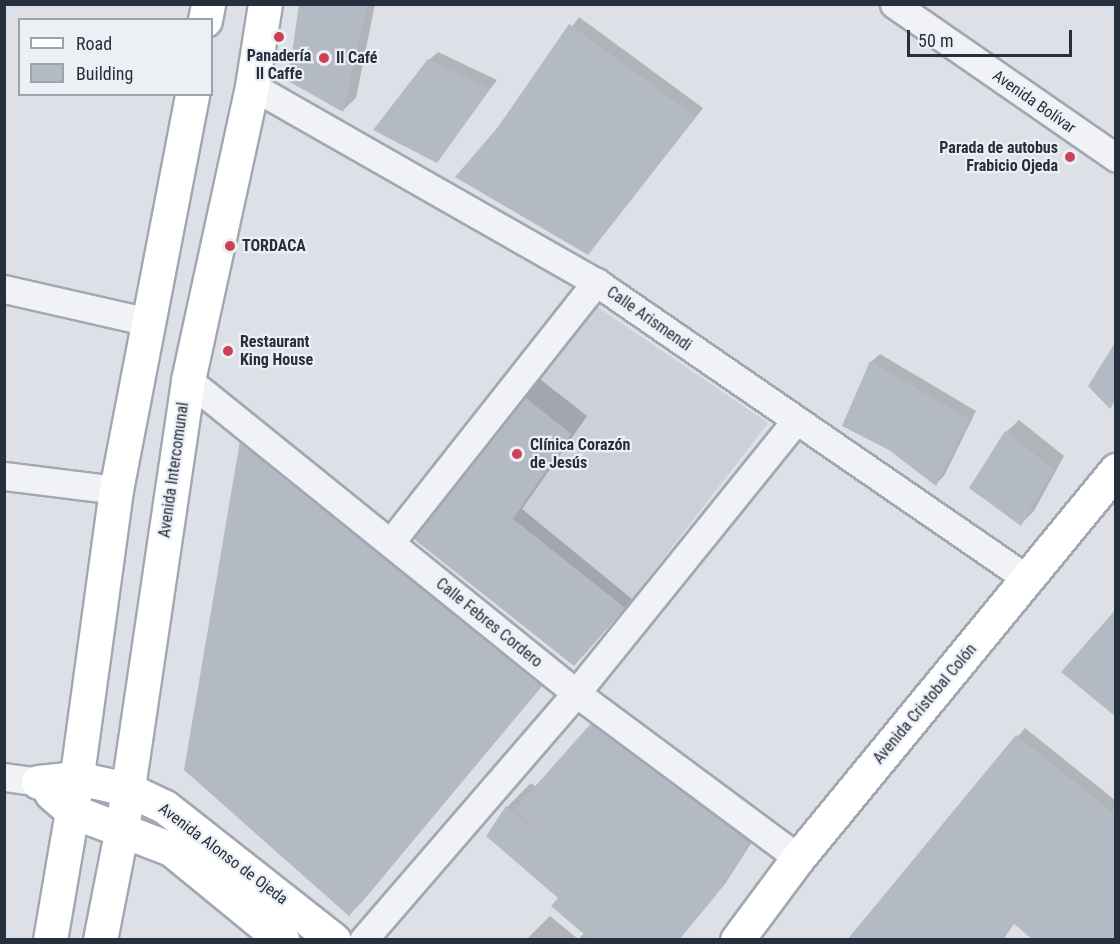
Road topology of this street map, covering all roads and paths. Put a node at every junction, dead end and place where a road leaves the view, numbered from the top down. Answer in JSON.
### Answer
{"nodes":[{"id":1,"x":265,"y":4,"type":"edge"},
{"id":2,"x":894,"y":4,"type":"edge"},
{"id":3,"x":252,"y":86,"type":"junction"},
{"id":4,"x":192,"y":96,"type":"edge"},
{"id":5,"x":1116,"y":158,"type":"edge"},
{"id":6,"x":596,"y":282,"type":"junction"},
{"id":7,"x":4,"y":289,"type":"edge"},
{"id":8,"x":145,"y":321,"type":"junction"},
{"id":9,"x":188,"y":380,"type":"junction"},
{"id":10,"x":795,"y":422,"type":"junction"},
{"id":11,"x":1116,"y":470,"type":"edge"},
{"id":12,"x":4,"y":476,"type":"edge"},
{"id":13,"x":116,"y":490,"type":"junction"},
{"id":14,"x":390,"y":543,"type":"junction"},
{"id":15,"x":1029,"y":580,"type":"junction"},
{"id":16,"x":576,"y":693,"type":"junction"},
{"id":17,"x":4,"y":777,"type":"edge"},
{"id":18,"x":77,"y":778,"type":"junction"},
{"id":19,"x":38,"y":782,"type":"junction"},
{"id":20,"x":127,"y":789,"type":"junction"},
{"id":21,"x":72,"y":812,"type":"junction"},
{"id":22,"x":122,"y":828,"type":"junction"},
{"id":23,"x":798,"y":858,"type":"junction"},
{"id":24,"x":50,"y":939,"type":"edge"},
{"id":25,"x":100,"y":939,"type":"edge"},
{"id":26,"x":282,"y":939,"type":"edge"},
{"id":27,"x":334,"y":939,"type":"edge"},
{"id":28,"x":363,"y":939,"type":"edge"},
{"id":29,"x":737,"y":939,"type":"edge"}],
"edges":[{"from":1,"to":3,"type":"main road","name":"Avenida Intercomunal"},
{"from":2,"to":5,"type":"street","name":"Avenida Bolívar"},
{"from":3,"to":6,"type":"street","name":"Calle Arismendi"},
{"from":3,"to":9,"type":"main road","name":"Avenida Intercomunal"},
{"from":4,"to":8,"type":"main road"},
{"from":6,"to":10,"type":"street","name":"Calle Arismendi"},
{"from":6,"to":14,"type":"street"},
{"from":7,"to":8,"type":"street"},
{"from":8,"to":13,"type":"main road"},
{"from":9,"to":14,"type":"street","name":"Calle Febres Cordero"},
{"from":9,"to":20,"type":"main road","name":"Avenida Intercomunal"},
{"from":10,"to":15,"type":"street","name":"Calle Arismendi"},
{"from":10,"to":16,"type":"street"},
{"from":11,"to":15,"type":"main road","name":"Avenida Cristobal Colón"},
{"from":12,"to":13,"type":"street"},
{"from":13,"to":18,"type":"main road"},
{"from":14,"to":16,"type":"street","name":"Calle Febres Cordero"},
{"from":15,"to":23,"type":"main road","name":"Avenida Cristobal Colón"},
{"from":16,"to":23,"type":"street","name":"Calle Febres Cordero"},
{"from":16,"to":28,"type":"street"},
{"from":17,"to":19,"type":"street"},
{"from":18,"to":19,"type":"main road","name":"Avenida Alonso de Ojeda"},
{"from":18,"to":20,"type":"main road","name":"Avenida Alonso de Ojeda"},
{"from":18,"to":21,"type":"main road"},
{"from":19,"to":21,"type":"main road","name":"Avenida Alonso de Ojeda"},
{"from":20,"to":22,"type":"main road","name":"Avenida Intercomunal"},
{"from":20,"to":27,"type":"main road","name":"Avenida Alonso de Ojeda"},
{"from":21,"to":22,"type":"main road","name":"Avenida Alonso de Ojeda"},
{"from":21,"to":24,"type":"main road"},
{"from":22,"to":25,"type":"main road","name":"Avenida Intercomunal"},
{"from":22,"to":26,"type":"main road","name":"Avenida Alonso de Ojeda"},
{"from":23,"to":29,"type":"main road","name":"Avenida Cristobal Colón"}]}
